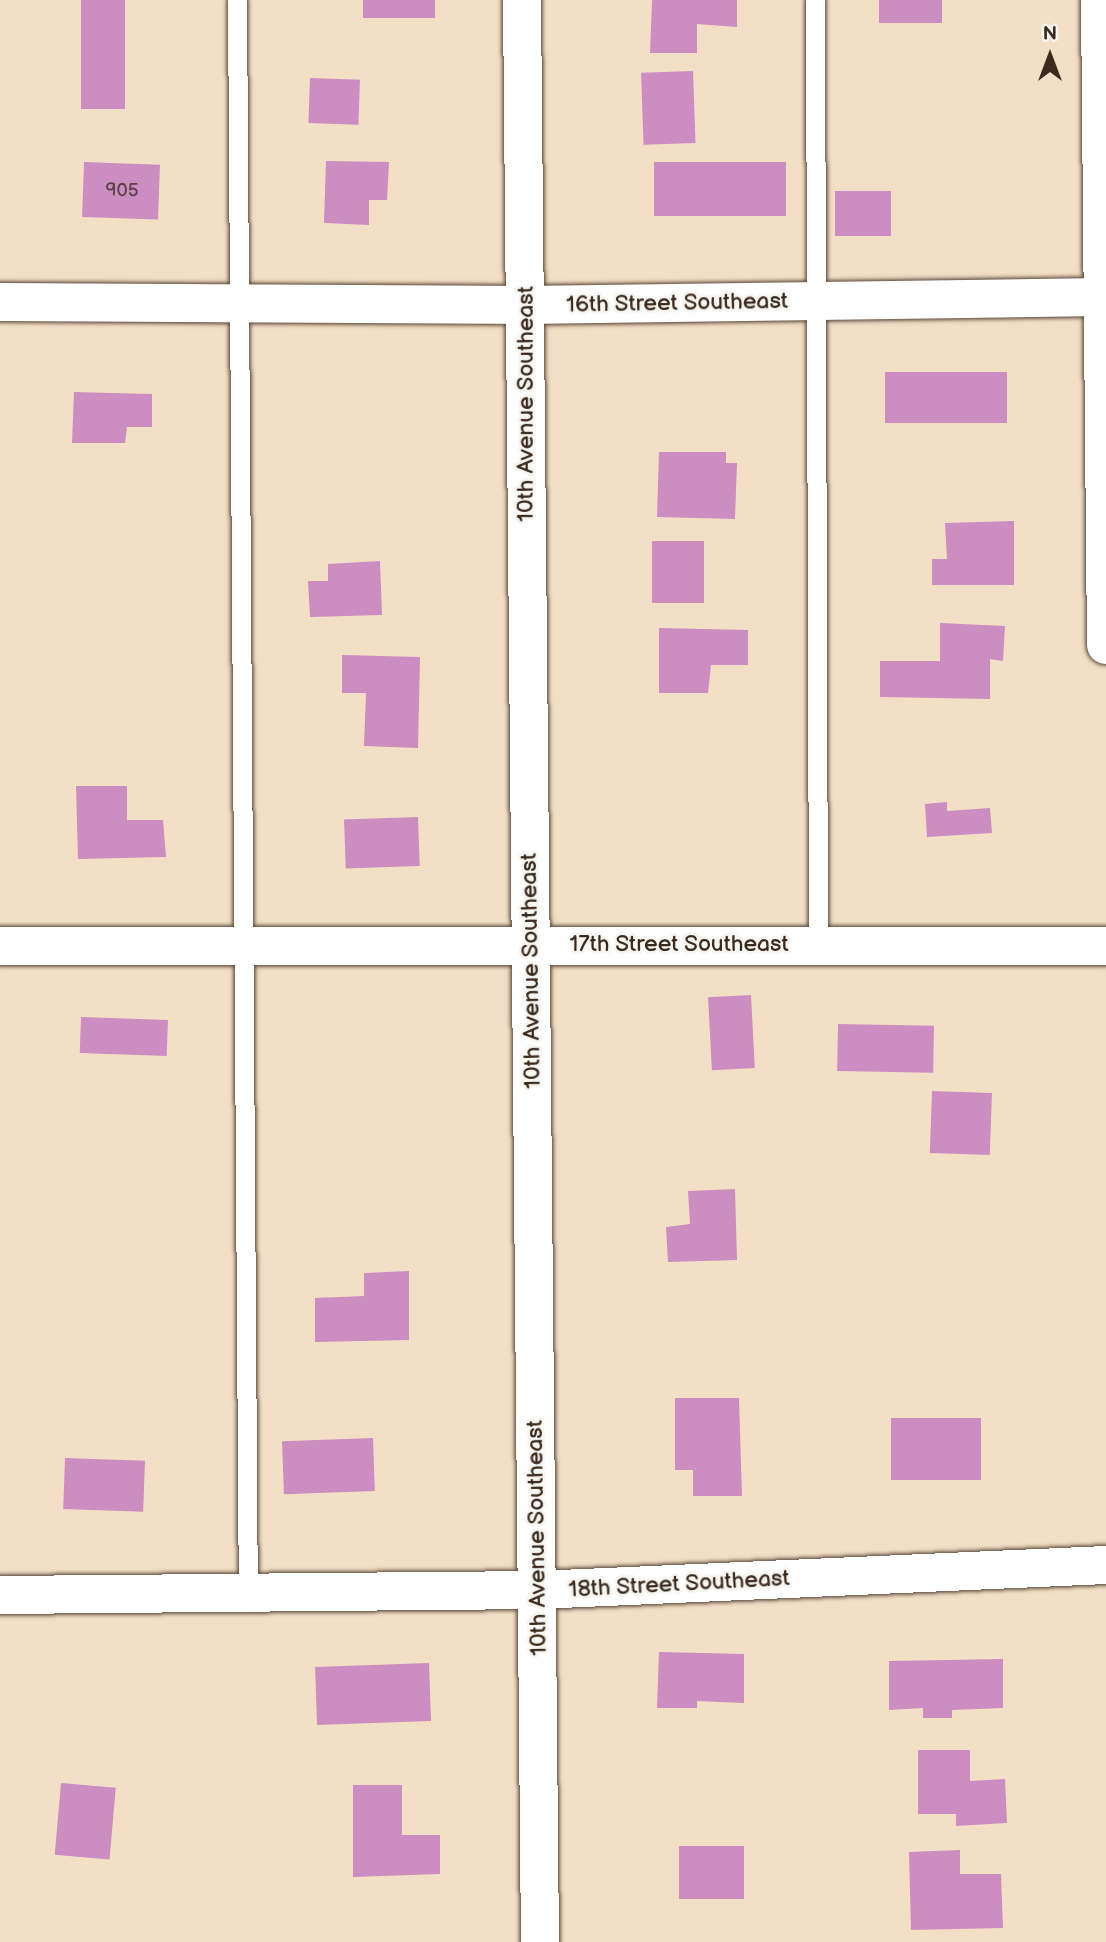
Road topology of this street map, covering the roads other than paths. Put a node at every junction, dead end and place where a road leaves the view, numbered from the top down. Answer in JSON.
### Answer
{"nodes":[{"id":1,"x":237,"y":0,"type":"edge"},
{"id":2,"x":522,"y":0,"type":"edge"},
{"id":3,"x":815,"y":0,"type":"edge"},
{"id":4,"x":1100,"y":0,"type":"edge"},
{"id":5,"x":1104,"y":297,"type":"edge"},
{"id":6,"x":815,"y":301,"type":"junction"},
{"id":7,"x":0,"y":302,"type":"edge"},
{"id":8,"x":525,"y":305,"type":"junction"},
{"id":9,"x":241,"y":306,"type":"junction"},
{"id":10,"x":1106,"y":645,"type":"edge"},
{"id":11,"x":241,"y":942,"type":"junction"},
{"id":12,"x":530,"y":943,"type":"junction"},
{"id":13,"x":818,"y":944,"type":"junction"},
{"id":14,"x":0,"y":946,"type":"edge"},
{"id":15,"x":1106,"y":946,"type":"edge"},
{"id":16,"x":1106,"y":1565,"type":"edge"},
{"id":17,"x":538,"y":1590,"type":"junction"},
{"id":18,"x":0,"y":1595,"type":"edge"},
{"id":19,"x":248,"y":1596,"type":"junction"},
{"id":20,"x":540,"y":1942,"type":"edge"}],
"edges":[{"from":1,"to":9,"type":"lane"},
{"from":2,"to":8,"type":"street","name":"10th Avenue Southeast"},
{"from":3,"to":6,"type":"lane"},
{"from":4,"to":5,"type":"street"},
{"from":5,"to":6,"type":"street","name":"16th Street Southeast"},
{"from":5,"to":10,"type":"street"},
{"from":6,"to":8,"type":"street","name":"16th Street Southeast"},
{"from":6,"to":13,"type":"lane"},
{"from":7,"to":9,"type":"street","name":"16th Street Southeast"},
{"from":8,"to":9,"type":"street","name":"16th Street Southeast"},
{"from":8,"to":12,"type":"street","name":"10th Avenue Southeast"},
{"from":9,"to":11,"type":"lane"},
{"from":11,"to":12,"type":"street","name":"17th Street Southeast"},
{"from":11,"to":14,"type":"street","name":"17th Street Southeast"},
{"from":11,"to":19,"type":"lane"},
{"from":12,"to":13,"type":"street","name":"17th Street Southeast"},
{"from":12,"to":17,"type":"street","name":"10th Avenue Southeast"},
{"from":13,"to":15,"type":"street","name":"17th Street Southeast"},
{"from":16,"to":17,"type":"street","name":"18th Street Southeast"},
{"from":17,"to":19,"type":"street","name":"18th Street Southeast"},
{"from":17,"to":20,"type":"street","name":"10th Avenue Southeast"},
{"from":18,"to":19,"type":"street","name":"18th Street Southeast"}]}
